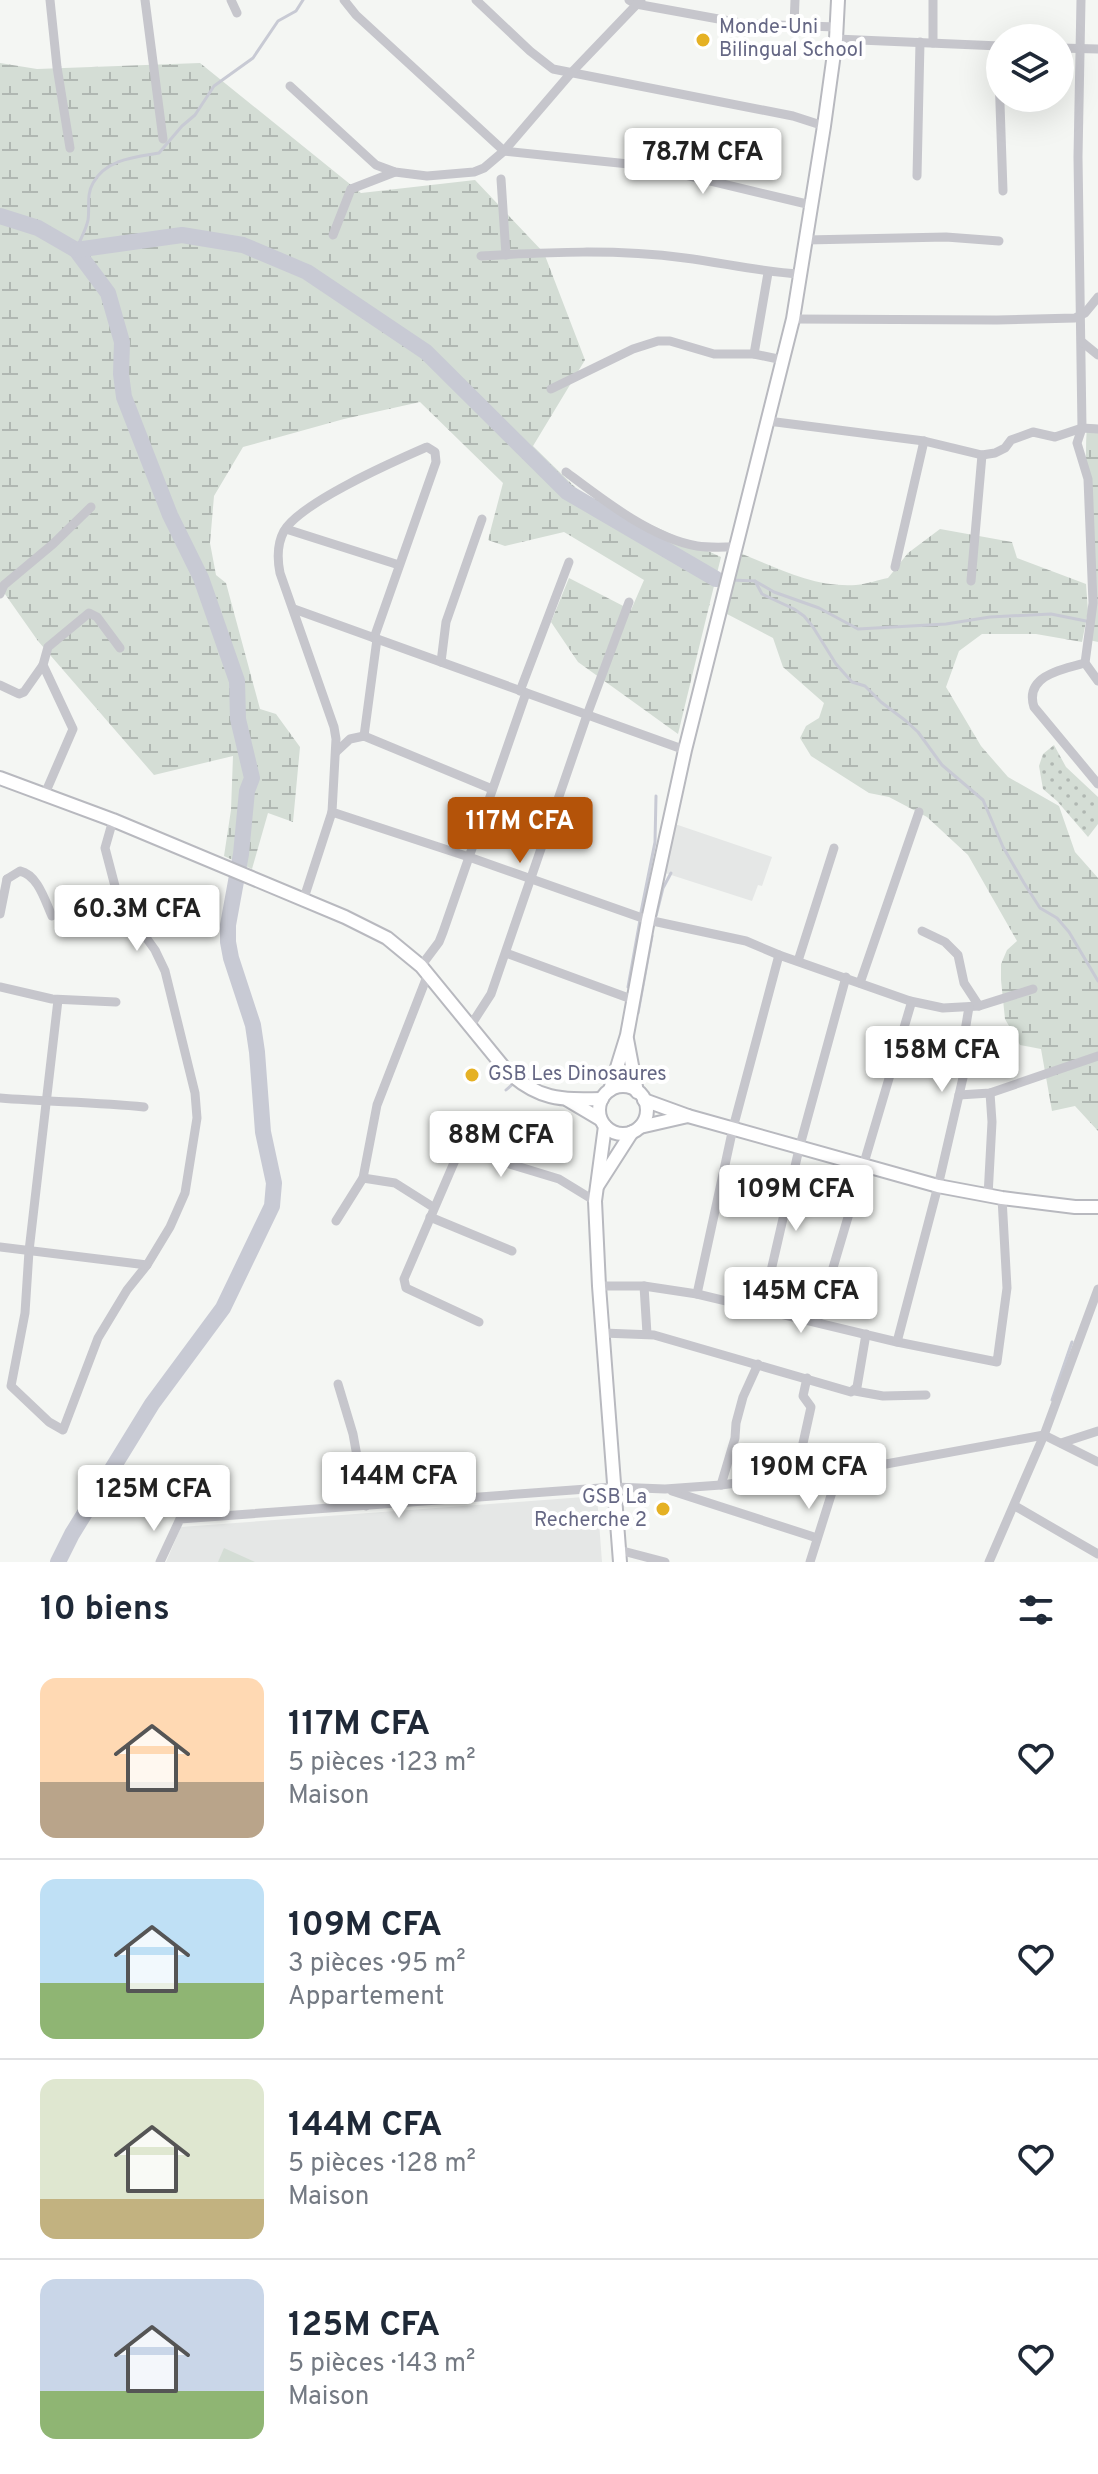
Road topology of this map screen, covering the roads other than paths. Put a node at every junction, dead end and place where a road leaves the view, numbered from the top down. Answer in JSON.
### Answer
{"nodes":[{"id":1,"x":50,"y":0,"type":"edge"},
{"id":2,"x":145,"y":0,"type":"edge"},
{"id":3,"x":231,"y":0,"type":"edge"},
{"id":4,"x":344,"y":0,"type":"edge"},
{"id":5,"x":476,"y":0,"type":"edge"},
{"id":6,"x":795,"y":0,"type":"edge"},
{"id":7,"x":838,"y":0,"type":"edge"},
{"id":8,"x":933,"y":0,"type":"edge"},
{"id":9,"x":1081,"y":0,"type":"edge"},
{"id":10,"x":635,"y":1,"type":"edge"},
{"id":11,"x":237,"y":13,"type":"dead end"},
{"id":12,"x":794,"y":26,"type":"junction"},
{"id":13,"x":836,"y":33,"type":"junction"},
{"id":14,"x":920,"y":42,"type":"junction"},
{"id":15,"x":933,"y":43,"type":"junction"},
{"id":16,"x":986,"y":45,"type":"edge"},
{"id":17,"x":1074,"y":49,"type":"edge"},
{"id":18,"x":1081,"y":49,"type":"junction"},
{"id":19,"x":1098,"y":49,"type":"edge"},
{"id":20,"x":571,"y":73,"type":"junction"},
{"id":21,"x":290,"y":86,"type":"dead end"},
{"id":22,"x":1001,"y":112,"type":"edge"},
{"id":23,"x":824,"y":126,"type":"junction"},
{"id":24,"x":163,"y":139,"type":"dead end"},
{"id":25,"x":70,"y":148,"type":"dead end"},
{"id":26,"x":504,"y":151,"type":"junction"},
{"id":27,"x":395,"y":172,"type":"junction"},
{"id":28,"x":917,"y":176,"type":"dead end"},
{"id":29,"x":501,"y":179,"type":"dead end"},
{"id":30,"x":1003,"y":191,"type":"dead end"},
{"id":31,"x":811,"y":205,"type":"junction"},
{"id":32,"x":333,"y":235,"type":"dead end"},
{"id":33,"x":806,"y":240,"type":"junction"},
{"id":34,"x":999,"y":241,"type":"dead end"},
{"id":35,"x":506,"y":255,"type":"junction"},
{"id":36,"x":481,"y":256,"type":"dead end"},
{"id":37,"x":768,"y":273,"type":"junction"},
{"id":38,"x":800,"y":274,"type":"junction"},
{"id":39,"x":1098,"y":297,"type":"edge"},
{"id":40,"x":1080,"y":317,"type":"junction"},
{"id":41,"x":793,"y":319,"type":"junction"},
{"id":42,"x":1082,"y":342,"type":"junction"},
{"id":43,"x":754,"y":354,"type":"junction"},
{"id":44,"x":1098,"y":355,"type":"edge"},
{"id":45,"x":783,"y":360,"type":"junction"},
{"id":46,"x":551,"y":389,"type":"dead end"},
{"id":47,"x":768,"y":421,"type":"junction"},
{"id":48,"x":1082,"y":428,"type":"junction"},
{"id":49,"x":1098,"y":429,"type":"edge"},
{"id":50,"x":924,"y":441,"type":"junction"},
{"id":51,"x":982,"y":455,"type":"junction"},
{"id":52,"x":566,"y":472,"type":"dead end"},
{"id":53,"x":91,"y":507,"type":"dead end"},
{"id":54,"x":482,"y":519,"type":"dead end"},
{"id":55,"x":286,"y":529,"type":"junction"},
{"id":56,"x":735,"y":547,"type":"junction"},
{"id":57,"x":569,"y":562,"type":"dead end"},
{"id":58,"x":399,"y":565,"type":"junction"},
{"id":59,"x":895,"y":567,"type":"dead end"},
{"id":60,"x":971,"y":581,"type":"dead end"},
{"id":61,"x":0,"y":594,"type":"edge"},
{"id":62,"x":629,"y":602,"type":"dead end"},
{"id":63,"x":294,"y":609,"type":"junction"},
{"id":64,"x":375,"y":639,"type":"junction"},
{"id":65,"x":120,"y":648,"type":"dead end"},
{"id":66,"x":441,"y":662,"type":"junction"},
{"id":67,"x":1085,"y":663,"type":"junction"},
{"id":68,"x":43,"y":665,"type":"junction"},
{"id":69,"x":1098,"y":680,"type":"edge"},
{"id":70,"x":0,"y":685,"type":"edge"},
{"id":71,"x":523,"y":692,"type":"junction"},
{"id":72,"x":587,"y":715,"type":"junction"},
{"id":73,"x":364,"y":736,"type":"junction"},
{"id":74,"x":685,"y":750,"type":"junction"},
{"id":75,"x":336,"y":752,"type":"junction"},
{"id":76,"x":0,"y":778,"type":"edge"},
{"id":77,"x":1098,"y":784,"type":"edge"},
{"id":78,"x":492,"y":789,"type":"junction"},
{"id":79,"x":44,"y":796,"type":"junction"},
{"id":80,"x":332,"y":812,"type":"junction"},
{"id":81,"x":919,"y":812,"type":"dead end"},
{"id":82,"x":113,"y":820,"type":"junction"},
{"id":83,"x":834,"y":848,"type":"dead end"},
{"id":84,"x":469,"y":857,"type":"junction"},
{"id":85,"x":4,"y":878,"type":"edge"},
{"id":86,"x":532,"y":881,"type":"junction"},
{"id":87,"x":303,"y":901,"type":"junction"},
{"id":88,"x":0,"y":914,"type":"edge"},
{"id":89,"x":52,"y":916,"type":"dead end"},
{"id":90,"x":648,"y":920,"type":"junction"},
{"id":91,"x":922,"y":931,"type":"dead end"},
{"id":92,"x":506,"y":953,"type":"junction"},
{"id":93,"x":779,"y":955,"type":"junction"},
{"id":94,"x":798,"y":961,"type":"junction"},
{"id":95,"x":425,"y":970,"type":"junction"},
{"id":96,"x":846,"y":977,"type":"junction"},
{"id":97,"x":860,"y":983,"type":"junction"},
{"id":98,"x":0,"y":987,"type":"edge"},
{"id":99,"x":1033,"y":989,"type":"dead end"},
{"id":100,"x":58,"y":1000,"type":"junction"},
{"id":101,"x":634,"y":1000,"type":"junction"},
{"id":102,"x":910,"y":1001,"type":"junction"},
{"id":103,"x":116,"y":1002,"type":"dead end"},
{"id":104,"x":974,"y":1007,"type":"junction"},
{"id":105,"x":471,"y":1025,"type":"junction"},
{"id":106,"x":627,"y":1035,"type":"junction"},
{"id":107,"x":1098,"y":1056,"type":"edge"},
{"id":108,"x":990,"y":1093,"type":"junction"},
{"id":109,"x":606,"y":1094,"type":"junction"},
{"id":110,"x":959,"y":1095,"type":"junction"},
{"id":111,"x":641,"y":1096,"type":"junction"},
{"id":112,"x":0,"y":1098,"type":"edge"},
{"id":113,"x":568,"y":1100,"type":"junction"},
{"id":114,"x":46,"y":1101,"type":"junction"},
{"id":115,"x":144,"y":1107,"type":"dead end"},
{"id":116,"x":688,"y":1116,"type":"junction"},
{"id":117,"x":603,"y":1122,"type":"junction"},
{"id":118,"x":733,"y":1128,"type":"junction"},
{"id":119,"x":636,"y":1130,"type":"junction"},
{"id":120,"x":799,"y":1149,"type":"junction"},
{"id":121,"x":864,"y":1164,"type":"junction"},
{"id":122,"x":363,"y":1178,"type":"junction"},
{"id":123,"x":598,"y":1185,"type":"junction"},
{"id":124,"x":938,"y":1186,"type":"junction"},
{"id":125,"x":988,"y":1196,"type":"junction"},
{"id":126,"x":1002,"y":1198,"type":"junction"},
{"id":127,"x":595,"y":1201,"type":"junction"},
{"id":128,"x":1098,"y":1207,"type":"edge"},
{"id":129,"x":432,"y":1212,"type":"junction"},
{"id":130,"x":336,"y":1221,"type":"dead end"},
{"id":131,"x":0,"y":1247,"type":"edge"},
{"id":132,"x":29,"y":1251,"type":"junction"},
{"id":133,"x":512,"y":1251,"type":"dead end"},
{"id":134,"x":147,"y":1265,"type":"junction"},
{"id":135,"x":599,"y":1286,"type":"junction"},
{"id":136,"x":644,"y":1286,"type":"junction"},
{"id":137,"x":1098,"y":1289,"type":"edge"},
{"id":138,"x":697,"y":1294,"type":"junction"},
{"id":139,"x":762,"y":1310,"type":"junction"},
{"id":140,"x":479,"y":1322,"type":"dead end"},
{"id":141,"x":817,"y":1322,"type":"junction"},
{"id":142,"x":603,"y":1333,"type":"junction"},
{"id":143,"x":647,"y":1334,"type":"junction"},
{"id":144,"x":866,"y":1334,"type":"junction"},
{"id":145,"x":897,"y":1342,"type":"junction"},
{"id":146,"x":758,"y":1364,"type":"junction"},
{"id":147,"x":807,"y":1378,"type":"junction"},
{"id":148,"x":0,"y":1382,"type":"edge"},
{"id":149,"x":338,"y":1384,"type":"dead end"},
{"id":150,"x":11,"y":1386,"type":"junction"},
{"id":151,"x":855,"y":1391,"type":"junction"},
{"id":152,"x":926,"y":1395,"type":"dead end"},
{"id":153,"x":1098,"y":1431,"type":"edge"},
{"id":154,"x":1044,"y":1435,"type":"junction"},
{"id":155,"x":1061,"y":1443,"type":"junction"},
{"id":156,"x":1098,"y":1462,"type":"edge"},
{"id":157,"x":839,"y":1470,"type":"junction"},
{"id":158,"x":796,"y":1475,"type":"junction"},
{"id":159,"x":721,"y":1485,"type":"junction"},
{"id":160,"x":614,"y":1487,"type":"junction"},
{"id":161,"x":665,"y":1489,"type":"junction"},
{"id":162,"x":366,"y":1506,"type":"junction"},
{"id":163,"x":1015,"y":1506,"type":"junction"},
{"id":164,"x":817,"y":1538,"type":"junction"},
{"id":165,"x":1098,"y":1554,"type":"edge"},
{"id":166,"x":619,"y":1556,"type":"edge"},
{"id":167,"x":160,"y":1562,"type":"edge"},
{"id":168,"x":665,"y":1562,"type":"edge"},
{"id":169,"x":810,"y":1562,"type":"edge"},
{"id":170,"x":989,"y":1562,"type":"edge"}],
"edges":[{"from":1,"to":25,"type":"street"},
{"from":2,"to":24,"type":"street"},
{"from":3,"to":11,"type":"street"},
{"from":4,"to":26,"type":"street"},
{"from":5,"to":20,"type":"street"},
{"from":6,"to":12,"type":"street"},
{"from":7,"to":13,"type":"main road"},
{"from":8,"to":15,"type":"street"},
{"from":9,"to":18,"type":"street"},
{"from":10,"to":12,"type":"street"},
{"from":10,"to":20,"type":"street"},
{"from":12,"to":13,"type":"street"},
{"from":13,"to":14,"type":"street"},
{"from":13,"to":23,"type":"main road"},
{"from":14,"to":15,"type":"street"},
{"from":14,"to":28,"type":"street"},
{"from":15,"to":16,"type":"street"},
{"from":17,"to":18,"type":"street"},
{"from":18,"to":19,"type":"street"},
{"from":18,"to":40,"type":"street"},
{"from":20,"to":23,"type":"street"},
{"from":20,"to":26,"type":"street"},
{"from":21,"to":27,"type":"street"},
{"from":22,"to":30,"type":"street"},
{"from":23,"to":31,"type":"main road"},
{"from":26,"to":27,"type":"street"},
{"from":26,"to":31,"type":"street"},
{"from":27,"to":32,"type":"street"},
{"from":29,"to":35,"type":"street"},
{"from":31,"to":33,"type":"main road"},
{"from":33,"to":34,"type":"street"},
{"from":33,"to":38,"type":"main road"},
{"from":35,"to":36,"type":"street"},
{"from":35,"to":37,"type":"street"},
{"from":37,"to":38,"type":"street"},
{"from":37,"to":43,"type":"street"},
{"from":38,"to":41,"type":"main road"},
{"from":39,"to":40,"type":"street"},
{"from":40,"to":41,"type":"street"},
{"from":40,"to":42,"type":"street"},
{"from":41,"to":45,"type":"main road"},
{"from":42,"to":44,"type":"street"},
{"from":42,"to":48,"type":"street"},
{"from":43,"to":45,"type":"street"},
{"from":43,"to":46,"type":"street"},
{"from":45,"to":47,"type":"main road"},
{"from":47,"to":50,"type":"street"},
{"from":47,"to":56,"type":"main road"},
{"from":48,"to":49,"type":"street"},
{"from":48,"to":51,"type":"street"},
{"from":48,"to":67,"type":"street"},
{"from":50,"to":51,"type":"street"},
{"from":50,"to":59,"type":"street"},
{"from":51,"to":60,"type":"street"},
{"from":52,"to":56,"type":"street"},
{"from":53,"to":61,"type":"street"},
{"from":54,"to":66,"type":"street"},
{"from":55,"to":58,"type":"street"},
{"from":55,"to":58,"type":"street"},
{"from":55,"to":63,"type":"street"},
{"from":56,"to":74,"type":"main road"},
{"from":57,"to":71,"type":"street"},
{"from":58,"to":64,"type":"street"},
{"from":62,"to":72,"type":"street"},
{"from":63,"to":64,"type":"street"},
{"from":63,"to":75,"type":"street"},
{"from":64,"to":66,"type":"street"},
{"from":64,"to":73,"type":"street"},
{"from":65,"to":68,"type":"street"},
{"from":66,"to":71,"type":"street"},
{"from":67,"to":69,"type":"street"},
{"from":67,"to":77,"type":"street"},
{"from":68,"to":70,"type":"street"},
{"from":68,"to":79,"type":"street"},
{"from":71,"to":72,"type":"street"},
{"from":71,"to":78,"type":"street"},
{"from":72,"to":74,"type":"street"},
{"from":72,"to":86,"type":"street"},
{"from":73,"to":75,"type":"street"},
{"from":73,"to":78,"type":"street"},
{"from":74,"to":90,"type":"main road"},
{"from":75,"to":80,"type":"street"},
{"from":76,"to":79,"type":"main road"},
{"from":78,"to":84,"type":"street"},
{"from":79,"to":82,"type":"main road"},
{"from":80,"to":84,"type":"street"},
{"from":80,"to":87,"type":"street"},
{"from":81,"to":97,"type":"street"},
{"from":82,"to":87,"type":"main road"},
{"from":82,"to":134,"type":"street"},
{"from":83,"to":94,"type":"street"},
{"from":84,"to":86,"type":"street"},
{"from":84,"to":95,"type":"street"},
{"from":85,"to":88,"type":"street"},
{"from":85,"to":89,"type":"street"},
{"from":86,"to":90,"type":"street"},
{"from":86,"to":92,"type":"street"},
{"from":87,"to":95,"type":"main road"},
{"from":90,"to":93,"type":"street"},
{"from":90,"to":101,"type":"main road"},
{"from":91,"to":104,"type":"street"},
{"from":92,"to":101,"type":"street"},
{"from":92,"to":105,"type":"street"},
{"from":93,"to":94,"type":"street"},
{"from":93,"to":118,"type":"street"},
{"from":94,"to":96,"type":"street"},
{"from":95,"to":105,"type":"main road"},
{"from":95,"to":122,"type":"street"},
{"from":96,"to":97,"type":"street"},
{"from":96,"to":120,"type":"street"},
{"from":97,"to":102,"type":"street"},
{"from":98,"to":100,"type":"street"},
{"from":99,"to":104,"type":"street"},
{"from":100,"to":103,"type":"street"},
{"from":100,"to":114,"type":"street"},
{"from":101,"to":106,"type":"main road"},
{"from":102,"to":104,"type":"street"},
{"from":102,"to":121,"type":"street"},
{"from":104,"to":110,"type":"street"},
{"from":105,"to":113,"type":"main road"},
{"from":106,"to":109,"type":"main road"},
{"from":106,"to":111,"type":"main road"},
{"from":107,"to":108,"type":"street"},
{"from":108,"to":110,"type":"street"},
{"from":108,"to":125,"type":"street"},
{"from":109,"to":111,"type":"main road"},
{"from":109,"to":113,"type":"main road"},
{"from":109,"to":117,"type":"main road"},
{"from":110,"to":124,"type":"street"},
{"from":111,"to":116,"type":"main road"},
{"from":111,"to":119,"type":"main road"},
{"from":112,"to":114,"type":"street"},
{"from":113,"to":117,"type":"main road"},
{"from":114,"to":115,"type":"street"},
{"from":114,"to":132,"type":"street"},
{"from":116,"to":118,"type":"main road"},
{"from":116,"to":119,"type":"main road"},
{"from":117,"to":119,"type":"main road"},
{"from":117,"to":123,"type":"main road"},
{"from":118,"to":120,"type":"main road"},
{"from":118,"to":138,"type":"street"},
{"from":119,"to":123,"type":"main road"},
{"from":120,"to":121,"type":"main road"},
{"from":120,"to":139,"type":"street"},
{"from":121,"to":124,"type":"main road"},
{"from":121,"to":141,"type":"street"},
{"from":122,"to":129,"type":"street"},
{"from":122,"to":130,"type":"street"},
{"from":123,"to":127,"type":"main road"},
{"from":124,"to":125,"type":"main road"},
{"from":124,"to":145,"type":"street"},
{"from":125,"to":126,"type":"main road"},
{"from":126,"to":128,"type":"main road"},
{"from":126,"to":145,"type":"street"},
{"from":127,"to":129,"type":"street"},
{"from":127,"to":135,"type":"main road"},
{"from":129,"to":133,"type":"street"},
{"from":129,"to":140,"type":"street"},
{"from":131,"to":132,"type":"street"},
{"from":132,"to":134,"type":"street"},
{"from":132,"to":150,"type":"street"},
{"from":134,"to":150,"type":"street"},
{"from":135,"to":136,"type":"street"},
{"from":135,"to":142,"type":"main road"},
{"from":136,"to":138,"type":"street"},
{"from":136,"to":143,"type":"street"},
{"from":137,"to":154,"type":"street"},
{"from":138,"to":139,"type":"street"},
{"from":139,"to":141,"type":"street"},
{"from":141,"to":144,"type":"street"},
{"from":142,"to":143,"type":"street"},
{"from":142,"to":160,"type":"main road"},
{"from":143,"to":146,"type":"street"},
{"from":144,"to":145,"type":"street"},
{"from":144,"to":151,"type":"street"},
{"from":146,"to":147,"type":"street"},
{"from":146,"to":159,"type":"street"},
{"from":147,"to":151,"type":"street"},
{"from":147,"to":158,"type":"street"},
{"from":148,"to":150,"type":"street"},
{"from":149,"to":162,"type":"street"},
{"from":151,"to":152,"type":"street"},
{"from":153,"to":155,"type":"street"},
{"from":154,"to":155,"type":"street"},
{"from":154,"to":157,"type":"street"},
{"from":154,"to":163,"type":"street"},
{"from":155,"to":156,"type":"street"},
{"from":157,"to":158,"type":"street"},
{"from":157,"to":164,"type":"street"},
{"from":158,"to":159,"type":"street"},
{"from":159,"to":161,"type":"street"},
{"from":160,"to":161,"type":"street"},
{"from":160,"to":162,"type":"street"},
{"from":160,"to":166,"type":"main road"},
{"from":161,"to":164,"type":"street"},
{"from":162,"to":167,"type":"street"},
{"from":163,"to":165,"type":"street"},
{"from":163,"to":170,"type":"street"},
{"from":164,"to":169,"type":"street"},
{"from":166,"to":168,"type":"street"}]}
